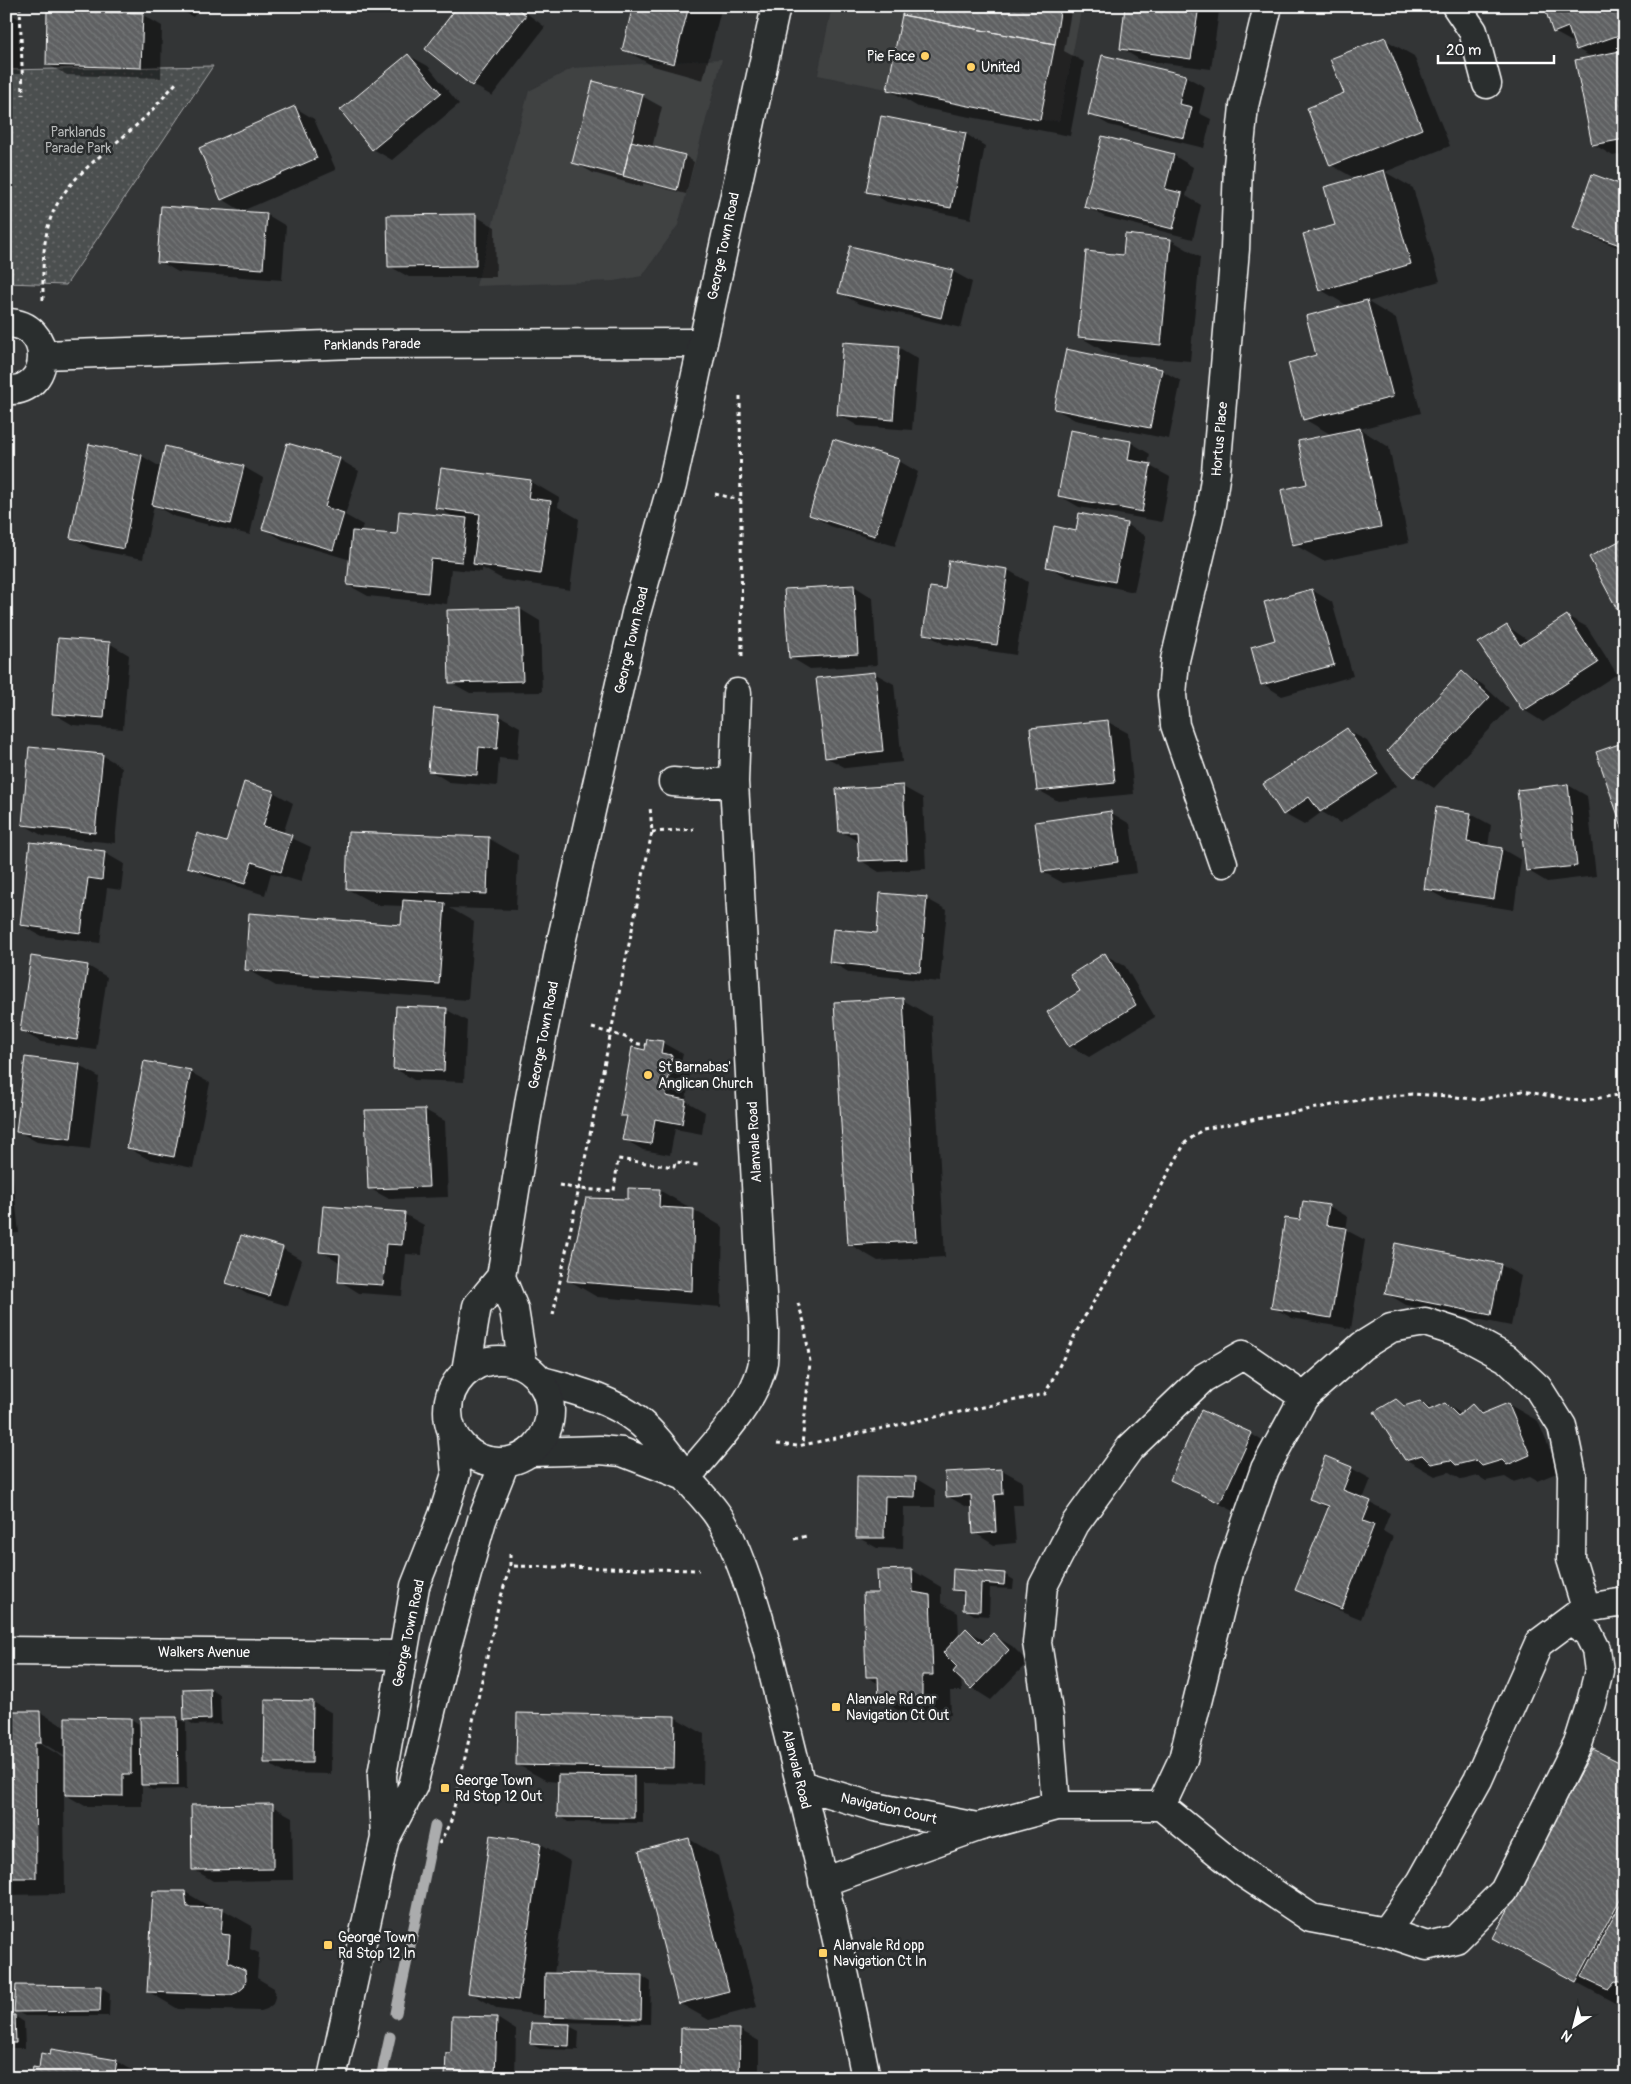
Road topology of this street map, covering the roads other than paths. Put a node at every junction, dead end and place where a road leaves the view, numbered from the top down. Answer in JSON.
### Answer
{"nodes":[{"id":1,"x":776,"y":6,"type":"edge"},
{"id":2,"x":1268,"y":6,"type":"edge"},
{"id":3,"x":1456,"y":6,"type":"edge"},
{"id":4,"x":1488,"y":84,"type":"dead end"},
{"id":5,"x":6,"y":323,"type":"edge"},
{"id":6,"x":702,"y":343,"type":"junction"},
{"id":7,"x":43,"y":355,"type":"junction"},
{"id":8,"x":6,"y":390,"type":"edge"},
{"id":9,"x":737,"y":693,"type":"dead end"},
{"id":10,"x":673,"y":782,"type":"dead end"},
{"id":11,"x":734,"y":782,"type":"junction"},
{"id":12,"x":1223,"y":863,"type":"dead end"},
{"id":13,"x":501,"y":1277,"type":"junction"},
{"id":14,"x":466,"y":1371,"type":"junction"},
{"id":15,"x":531,"y":1373,"type":"junction"},
{"id":16,"x":1304,"y":1397,"type":"junction"},
{"id":17,"x":452,"y":1432,"type":"junction"},
{"id":18,"x":530,"y":1452,"type":"junction"},
{"id":19,"x":505,"y":1462,"type":"junction"},
{"id":20,"x":686,"y":1477,"type":"junction"},
{"id":21,"x":1625,"y":1602,"type":"edge"},
{"id":22,"x":1578,"y":1614,"type":"junction"},
{"id":23,"x":6,"y":1651,"type":"edge"},
{"id":24,"x":402,"y":1655,"type":"junction"},
{"id":25,"x":801,"y":1785,"type":"junction"},
{"id":26,"x":1056,"y":1806,"type":"junction"},
{"id":27,"x":1160,"y":1806,"type":"junction"},
{"id":28,"x":978,"y":1828,"type":"junction"},
{"id":29,"x":385,"y":1838,"type":"junction"},
{"id":30,"x":823,"y":1882,"type":"junction"},
{"id":31,"x":1384,"y":1932,"type":"junction"},
{"id":32,"x":332,"y":2078,"type":"edge"},
{"id":33,"x":866,"y":2078,"type":"edge"}],
"edges":[{"from":1,"to":6,"type":"street","name":"George Town Road"},
{"from":2,"to":12,"type":"street","name":"Hortus Place"},
{"from":3,"to":4,"type":"street"},
{"from":5,"to":7,"type":"street"},
{"from":6,"to":7,"type":"street","name":"Parklands Parade"},
{"from":6,"to":13,"type":"street","name":"George Town Road"},
{"from":7,"to":8,"type":"street"},
{"from":9,"to":11,"type":"street","name":"Alanvale Road"},
{"from":10,"to":11,"type":"street"},
{"from":11,"to":20,"type":"street","name":"Alanvale Road"},
{"from":13,"to":14,"type":"street"},
{"from":13,"to":15,"type":"street"},
{"from":14,"to":15,"type":"street"},
{"from":14,"to":17,"type":"street"},
{"from":15,"to":18,"type":"street"},
{"from":15,"to":20,"type":"street","name":"Alanvale Road"},
{"from":16,"to":22,"type":"street"},
{"from":16,"to":26,"type":"street"},
{"from":16,"to":27,"type":"street"},
{"from":17,"to":19,"type":"street"},
{"from":17,"to":24,"type":"street","name":"George Town Road"},
{"from":18,"to":19,"type":"street"},
{"from":18,"to":20,"type":"street","name":"Alanvale Road"},
{"from":19,"to":29,"type":"street","name":"George Town Road"},
{"from":20,"to":25,"type":"street","name":"Alanvale Road"},
{"from":21,"to":22,"type":"street"},
{"from":22,"to":31,"type":"street"},
{"from":22,"to":31,"type":"street"},
{"from":23,"to":24,"type":"street","name":"Walkers Avenue"},
{"from":24,"to":29,"type":"street","name":"George Town Road"},
{"from":25,"to":28,"type":"street","name":"Navigation Court"},
{"from":25,"to":30,"type":"street","name":"Alanvale Road"},
{"from":26,"to":27,"type":"street","name":"Navigation Court"},
{"from":26,"to":28,"type":"street","name":"Navigation Court"},
{"from":27,"to":31,"type":"street"},
{"from":28,"to":30,"type":"street","name":"Navigation Court"},
{"from":29,"to":32,"type":"street","name":"George Town Road"},
{"from":30,"to":33,"type":"street","name":"Alanvale Road"}]}
